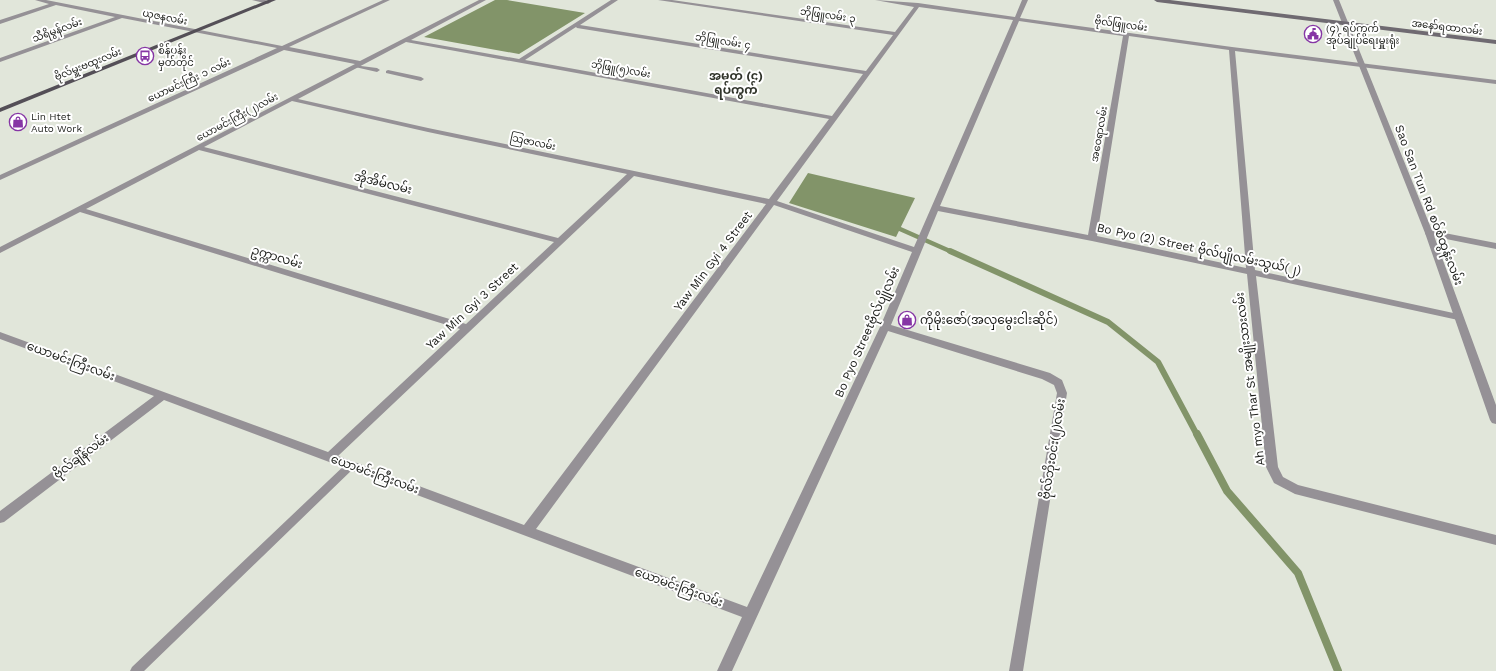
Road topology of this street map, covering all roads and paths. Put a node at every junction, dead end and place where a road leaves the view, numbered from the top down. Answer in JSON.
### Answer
{"nodes":[{"id":1,"x":38,"y":0,"type":"edge"},
{"id":2,"x":254,"y":0,"type":"edge"},
{"id":3,"x":387,"y":0,"type":"edge"},
{"id":4,"x":483,"y":0,"type":"edge"},
{"id":5,"x":615,"y":0,"type":"edge"},
{"id":6,"x":661,"y":0,"type":"edge"},
{"id":7,"x":878,"y":0,"type":"edge"},
{"id":8,"x":1025,"y":0,"type":"edge"},
{"id":9,"x":1157,"y":0,"type":"edge"},
{"id":10,"x":1336,"y":0,"type":"edge"},
{"id":11,"x":270,"y":1,"type":"edge"},
{"id":12,"x":56,"y":4,"type":"junction"},
{"id":13,"x":918,"y":5,"type":"junction"},
{"id":14,"x":120,"y":17,"type":"junction"},
{"id":15,"x":1017,"y":19,"type":"junction"},
{"id":16,"x":0,"y":22,"type":"edge"},
{"id":17,"x":1344,"y":23,"type":"junction"},
{"id":18,"x":577,"y":26,"type":"junction"},
{"id":19,"x":194,"y":32,"type":"junction"},
{"id":20,"x":896,"y":34,"type":"junction"},
{"id":21,"x":1126,"y":34,"type":"junction"},
{"id":22,"x":404,"y":40,"type":"junction"},
{"id":23,"x":1496,"y":42,"type":"edge"},
{"id":24,"x":282,"y":48,"type":"junction"},
{"id":25,"x":1232,"y":48,"type":"junction"},
{"id":26,"x":0,"y":60,"type":"edge"},
{"id":27,"x":520,"y":61,"type":"junction"},
{"id":28,"x":358,"y":64,"type":"junction"},
{"id":29,"x":1362,"y":65,"type":"junction"},
{"id":30,"x":377,"y":70,"type":"dead end"},
{"id":31,"x":388,"y":72,"type":"dead end"},
{"id":32,"x":868,"y":73,"type":"junction"},
{"id":33,"x":421,"y":79,"type":"dead end"},
{"id":34,"x":1496,"y":82,"type":"edge"},
{"id":35,"x":291,"y":99,"type":"junction"},
{"id":36,"x":0,"y":110,"type":"edge"},
{"id":37,"x":834,"y":118,"type":"junction"},
{"id":38,"x":199,"y":148,"type":"junction"},
{"id":39,"x":633,"y":173,"type":"junction"},
{"id":40,"x":0,"y":178,"type":"edge"},
{"id":41,"x":772,"y":202,"type":"junction"},
{"id":42,"x":935,"y":208,"type":"junction"},
{"id":43,"x":79,"y":209,"type":"junction"},
{"id":44,"x":1429,"y":233,"type":"junction"},
{"id":45,"x":1092,"y":238,"type":"junction"},
{"id":46,"x":560,"y":240,"type":"junction"},
{"id":47,"x":1496,"y":246,"type":"edge"},
{"id":48,"x":0,"y":250,"type":"edge"},
{"id":49,"x":917,"y":251,"type":"junction"},
{"id":50,"x":1251,"y":273,"type":"junction"},
{"id":51,"x":1458,"y":317,"type":"junction"},
{"id":52,"x":468,"y":328,"type":"junction"},
{"id":53,"x":885,"y":328,"type":"junction"},
{"id":54,"x":0,"y":334,"type":"edge"},
{"id":55,"x":163,"y":395,"type":"junction"},
{"id":56,"x":1496,"y":420,"type":"edge"},
{"id":57,"x":330,"y":457,"type":"junction"},
{"id":58,"x":351,"y":465,"type":"junction"},
{"id":59,"x":0,"y":518,"type":"edge"},
{"id":60,"x":527,"y":531,"type":"junction"},
{"id":61,"x":1496,"y":540,"type":"edge"},
{"id":62,"x":750,"y":614,"type":"junction"},
{"id":63,"x":136,"y":671,"type":"edge"},
{"id":64,"x":724,"y":671,"type":"edge"},
{"id":65,"x":1016,"y":671,"type":"edge"}],
"edges":[{"from":1,"to":12,"type":"street","name":"ယုဇနလမ်း"},
{"from":2,"to":11,"type":"street"},
{"from":3,"to":24,"type":"street","name":"ယောမင်းကြီး ၁ လမ်း"},
{"from":4,"to":22,"type":"street","name":"ယောမင်းကြီး(၂)လမ်း"},
{"from":5,"to":18,"type":"street"},
{"from":6,"to":20,"type":"street","name":"ဘိုဖြူလမ်း ၃"},
{"from":7,"to":13,"type":"street","name":"ဗိုလ်ဖြူလမ်း"},
{"from":8,"to":15,"type":"street","name":"Bo Pyo Streetဗိုလ်ပျိုလမ်း"},
{"from":9,"to":17,"type":"main road","name":"အနော်ရထာလမ်း"},
{"from":10,"to":17,"type":"street","name":"Sao San Tun Rd စဝ်စံထွန်းလမ်း"},
{"from":11,"to":19,"type":"main road","name":"ဗိုလ်မှူးဗထူးလမ်း"},
{"from":12,"to":14,"type":"street","name":"ယုဇနလမ်း"},
{"from":12,"to":16,"type":"street"},
{"from":13,"to":15,"type":"street","name":"ဗိုလ်ဖြူလမ်း"},
{"from":13,"to":20,"type":"street","name":"Yaw Min Gyi 4 Street"},
{"from":14,"to":19,"type":"street","name":"ယုဇနလမ်း"},
{"from":14,"to":26,"type":"street","name":"သီရိမွန်လမ်း"},
{"from":15,"to":21,"type":"street","name":"ဗိုလ်ဖြူလမ်း"},
{"from":15,"to":42,"type":"street","name":"Bo Pyo Streetဗိုလ်ပျိုလမ်း"},
{"from":17,"to":23,"type":"main road","name":"အနော်ရထာလမ်း"},
{"from":17,"to":29,"type":"street","name":"Sao San Tun Rd စဝ်စံထွန်းလမ်း"},
{"from":18,"to":27,"type":"street"},
{"from":18,"to":32,"type":"street","name":"ဘိုဖြူလမ်း ၄"},
{"from":19,"to":24,"type":"street","name":"ယုဇနလမ်း"},
{"from":19,"to":36,"type":"main road","name":"ဗိုလ်မှူးဗထူးလမ်း"},
{"from":20,"to":32,"type":"street","name":"Yaw Min Gyi 4 Street"},
{"from":21,"to":25,"type":"street","name":"ဗိုလ်ဖြူလမ်း"},
{"from":21,"to":45,"type":"street","name":"အဝေရာလမ်း"},
{"from":22,"to":27,"type":"street","name":"ဘိုဖြူ(၅)လမ်း"},
{"from":22,"to":28,"type":"street","name":"ယောမင်းကြီး(၂)လမ်း"},
{"from":24,"to":28,"type":"street","name":"ယုဇနလမ်း"},
{"from":24,"to":40,"type":"street","name":"ယောမင်းကြီး ၁ လမ်း"},
{"from":25,"to":29,"type":"street","name":"ဗိုလ်ဖြူလမ်း"},
{"from":25,"to":50,"type":"street","name":"Ah myo Thar St အမျိုးသားလမ်း"},
{"from":27,"to":37,"type":"street","name":"ဘိုဖြူ(၅)လမ်း"},
{"from":28,"to":30,"type":"lane"},
{"from":28,"to":35,"type":"street","name":"ယောမင်းကြီး(၂)လမ်း"},
{"from":29,"to":34,"type":"street","name":"ဗိုလ်ဖြူလမ်း"},
{"from":29,"to":44,"type":"street","name":"Sao San Tun Rd စဝ်စံထွန်းလမ်း"},
{"from":31,"to":33,"type":"lane"},
{"from":32,"to":37,"type":"street","name":"Yaw Min Gyi 4 Street"},
{"from":35,"to":38,"type":"street","name":"ယောမင်းကြီး(၂)လမ်း"},
{"from":35,"to":39,"type":"street","name":"သြဇာလမ်း"},
{"from":37,"to":41,"type":"street","name":"Yaw Min Gyi 4 Street"},
{"from":38,"to":43,"type":"street","name":"ယောမင်းကြီး(၂)လမ်း"},
{"from":38,"to":46,"type":"street","name":"အိုအိမ်လမ်း"},
{"from":39,"to":41,"type":"street","name":"သြဇာလမ်း"},
{"from":39,"to":46,"type":"street","name":"Yaw Min Gyi 3 Street"},
{"from":41,"to":49,"type":"street","name":"သြဇာလမ်း"},
{"from":41,"to":60,"type":"street","name":"Yaw Min Gyi 4 Street"},
{"from":42,"to":45,"type":"street","name":"Bo Pyo (2) Street ဗိုလ်ပျိုလမ်းသွယ်(၂)"},
{"from":42,"to":49,"type":"street","name":"Bo Pyo Streetဗိုလ်ပျိုလမ်း"},
{"from":43,"to":48,"type":"street","name":"ယောမင်းကြီး(၂)လမ်း"},
{"from":43,"to":52,"type":"street","name":"ဥက္ကာလမ်း"},
{"from":44,"to":47,"type":"street"},
{"from":44,"to":51,"type":"street","name":"Sao San Tun Rd စဝ်စံထွန်းလမ်း"},
{"from":45,"to":50,"type":"street","name":"Bo Pyo (2) Street ဗိုလ်ပျိုလမ်းသွယ်(၂)"},
{"from":46,"to":52,"type":"street","name":"Yaw Min Gyi 3 Street"},
{"from":49,"to":53,"type":"street","name":"Bo Pyo Streetဗိုလ်ပျိုလမ်း"},
{"from":50,"to":51,"type":"street","name":"Bo Pyo (2) Street ဗိုလ်ပျိုလမ်းသွယ်(၂)"},
{"from":50,"to":61,"type":"street","name":"Ah myo Thar St အမျိုးသားလမ်း"},
{"from":51,"to":56,"type":"street","name":"Sao San Tun Rd စဝ်စံထွန်းလမ်း"},
{"from":52,"to":57,"type":"street","name":"Yaw Min Gyi 3 Street"},
{"from":53,"to":62,"type":"street","name":"Bo Pyo Streetဗိုလ်ပျိုလမ်း"},
{"from":53,"to":65,"type":"street","name":"ဗိုလ်ဘိုးဝင်း(၂)လမ်း"},
{"from":54,"to":55,"type":"street","name":"ယောမင်းကြီးလမ်း"},
{"from":55,"to":57,"type":"street","name":"ယောမင်းကြီးလမ်း"},
{"from":55,"to":59,"type":"street","name":"ဗိုလ်ချိန်လမ်း"},
{"from":57,"to":58,"type":"street","name":"ယောမင်းကြီးလမ်း"},
{"from":58,"to":60,"type":"street","name":"ယောမင်းကြီးလမ်း"},
{"from":58,"to":63,"type":"lane"},
{"from":60,"to":62,"type":"street","name":"ယောမင်းကြီးလမ်း"},
{"from":62,"to":64,"type":"street","name":"Bo Pyo Streetဗိုလ်ပျိုလမ်း"}]}
